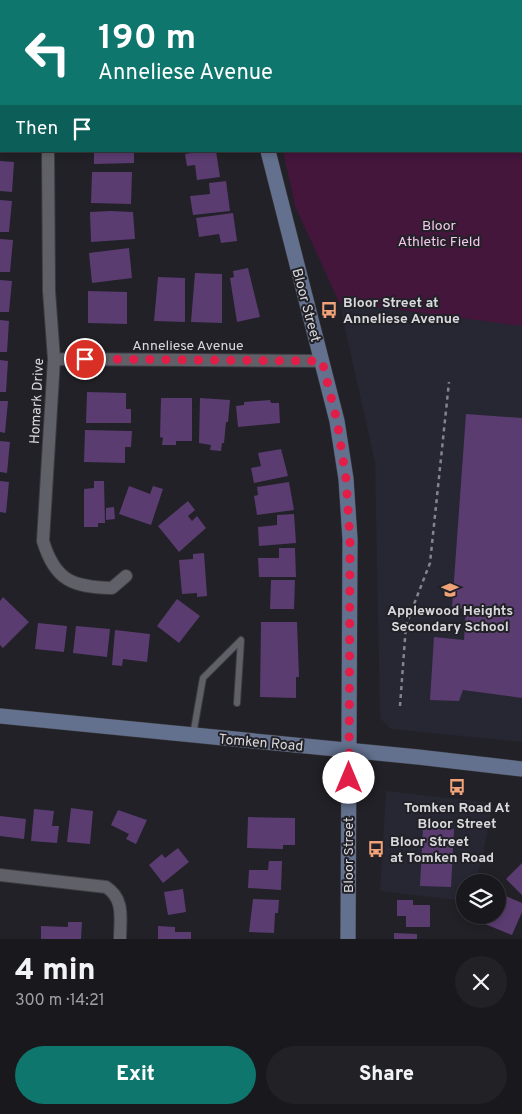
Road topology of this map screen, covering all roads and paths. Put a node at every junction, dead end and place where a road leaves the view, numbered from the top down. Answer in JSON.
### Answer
{"nodes":[{"id":1,"x":48,"y":152,"type":"edge"},
{"id":2,"x":268,"y":152,"type":"edge"},
{"id":3,"x":54,"y":359,"type":"junction"},
{"id":4,"x":322,"y":361,"type":"junction"},
{"id":5,"x":449,"y":382,"type":"dead end"},
{"id":6,"x":126,"y":576,"type":"dead end"},
{"id":7,"x":237,"y":703,"type":"dead end"},
{"id":8,"x":400,"y":706,"type":"dead end"},
{"id":9,"x":0,"y":716,"type":"edge"},
{"id":10,"x":193,"y":736,"type":"junction"},
{"id":11,"x":349,"y":750,"type":"junction"},
{"id":12,"x":522,"y":769,"type":"edge"},
{"id":13,"x":0,"y":875,"type":"edge"},
{"id":14,"x":120,"y":939,"type":"edge"},
{"id":15,"x":348,"y":939,"type":"edge"}],
"edges":[{"from":1,"to":3,"type":"street","name":"Homark Drive"},
{"from":2,"to":4,"type":"street","name":"Bloor Street"},
{"from":3,"to":4,"type":"street","name":"Anneliese Avenue"},
{"from":3,"to":6,"type":"street","name":"Homark Drive"},
{"from":4,"to":11,"type":"street","name":"Bloor Street"},
{"from":5,"to":8,"type":"path"},
{"from":7,"to":10,"type":"lane"},
{"from":9,"to":10,"type":"street","name":"Tomken Road"},
{"from":10,"to":11,"type":"street","name":"Tomken Road"},
{"from":11,"to":12,"type":"street","name":"Tomken Road"},
{"from":11,"to":15,"type":"street","name":"Bloor Street"},
{"from":13,"to":14,"type":"street"}]}
